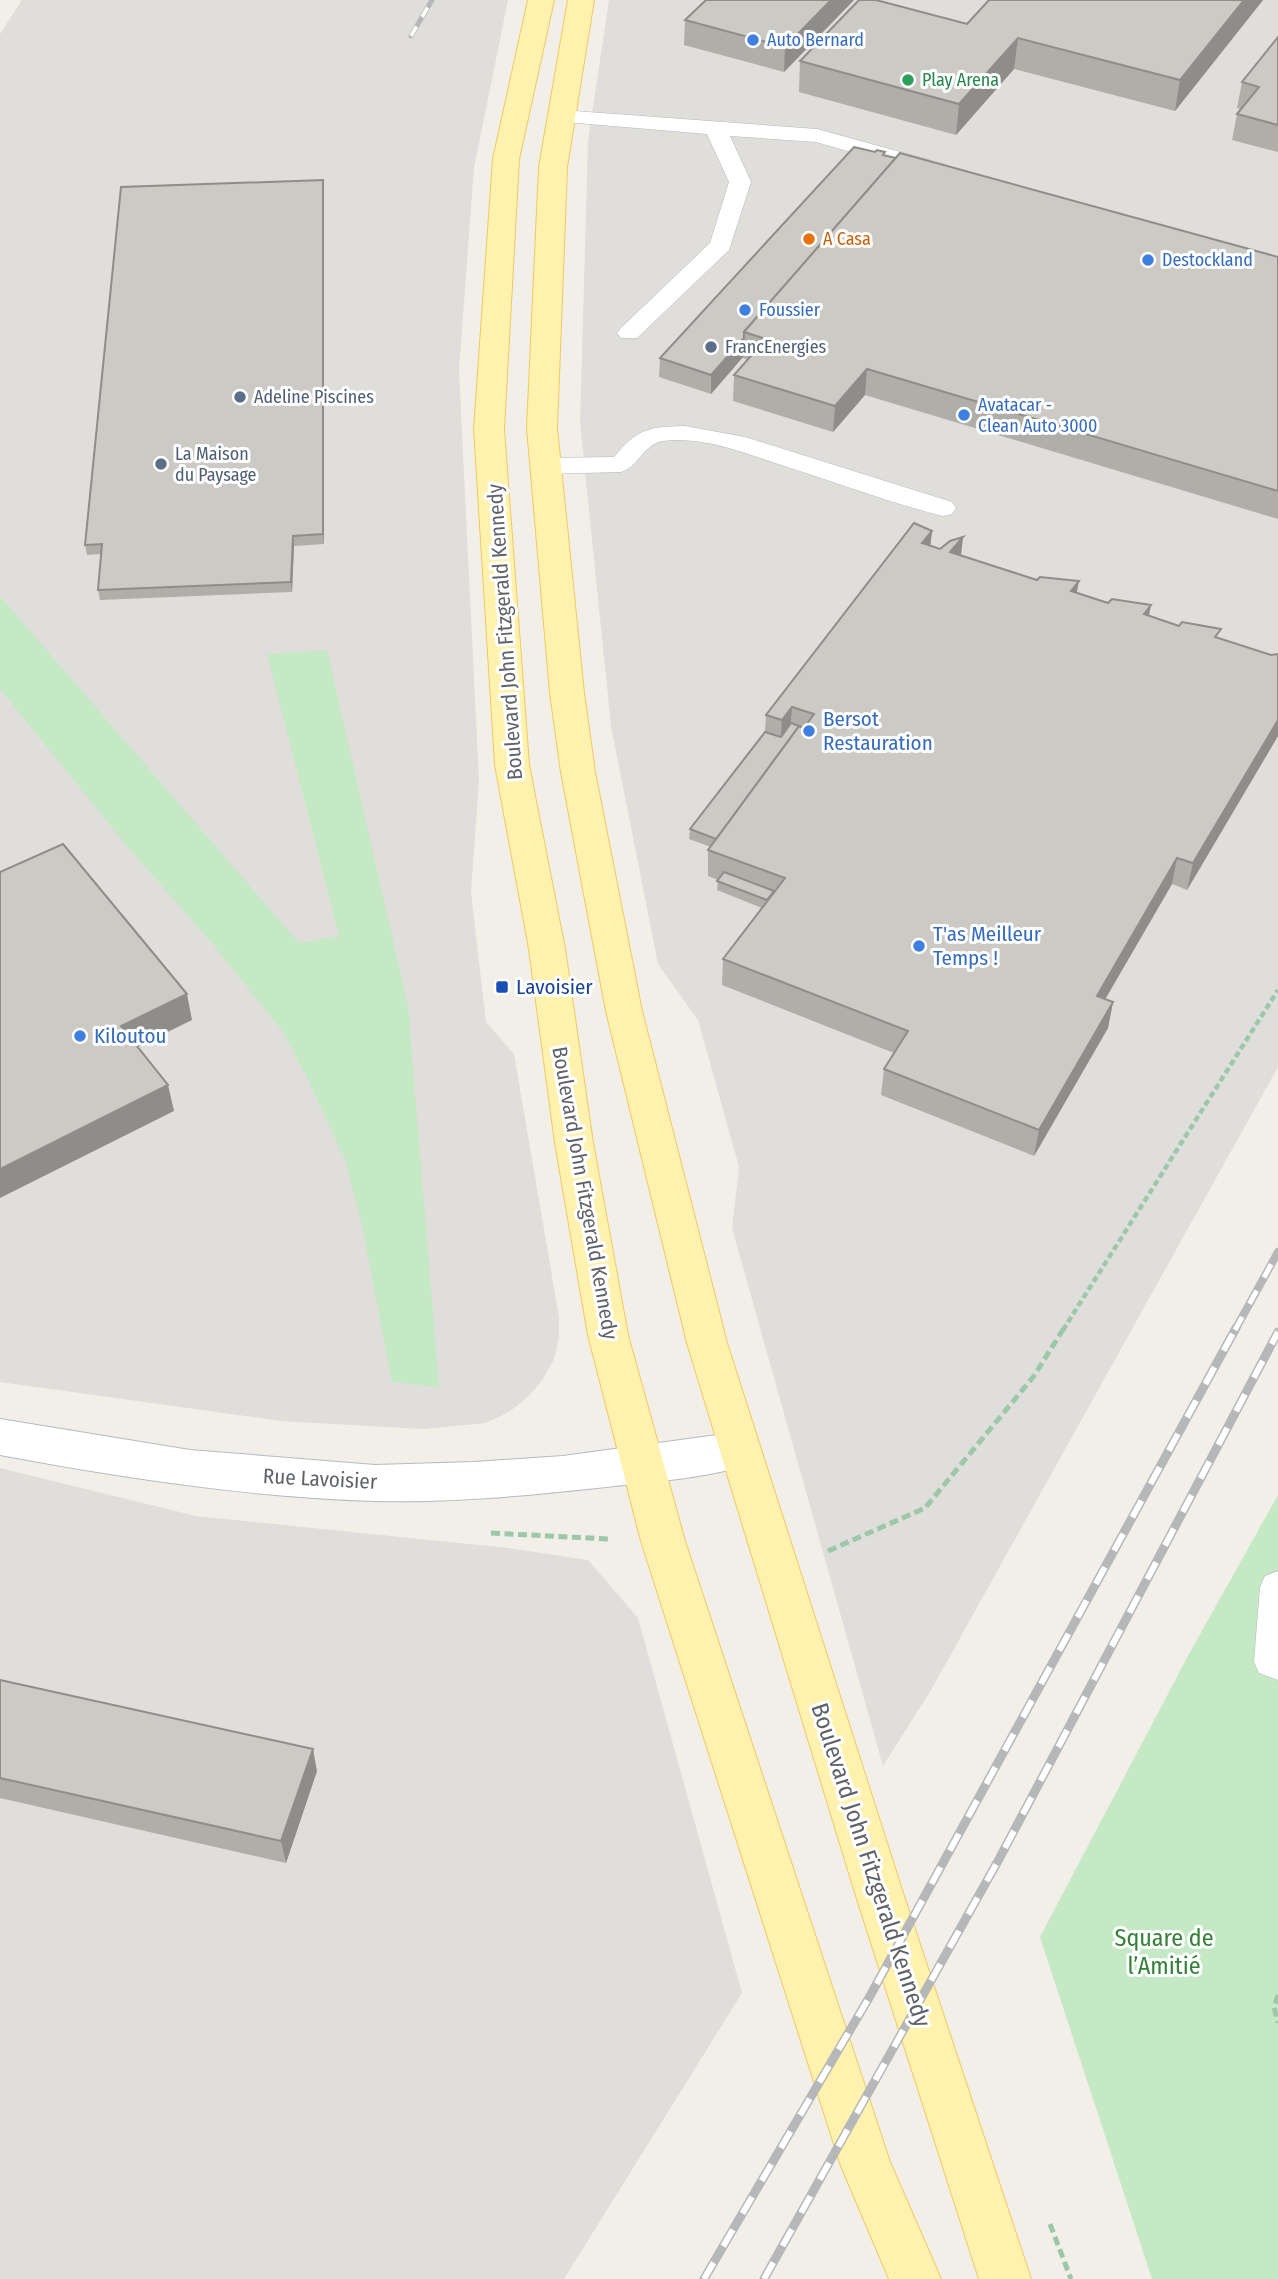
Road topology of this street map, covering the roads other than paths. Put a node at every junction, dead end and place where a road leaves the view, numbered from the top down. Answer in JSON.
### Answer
{"nodes":[{"id":1,"x":541,"y":0,"type":"edge"},
{"id":2,"x":581,"y":0,"type":"edge"},
{"id":3,"x":561,"y":117,"type":"junction"},
{"id":4,"x":715,"y":127,"type":"junction"},
{"id":5,"x":951,"y":173,"type":"edge"},
{"id":6,"x":629,"y":333,"type":"dead end"},
{"id":7,"x":546,"y":466,"type":"junction"},
{"id":8,"x":943,"y":508,"type":"dead end"},
{"id":9,"x":0,"y":1437,"type":"edge"},
{"id":10,"x":739,"y":1450,"type":"junction"},
{"id":11,"x":643,"y":1467,"type":"junction"},
{"id":12,"x":1278,"y":1587,"type":"edge"},
{"id":13,"x":1275,"y":1663,"type":"edge"},
{"id":14,"x":866,"y":2166,"type":"junction"},
{"id":15,"x":888,"y":2279,"type":"edge"},
{"id":16,"x":915,"y":2279,"type":"edge"},
{"id":17,"x":1005,"y":2279,"type":"edge"}],
"edges":[{"from":1,"to":11,"type":"main road","name":"Boulevard John Fitzgerald Kennedy"},
{"from":2,"to":3,"type":"main road","name":"Boulevard John Fitzgerald Kennedy"},
{"from":3,"to":4,"type":"lane"},
{"from":3,"to":7,"type":"main road","name":"Boulevard John Fitzgerald Kennedy"},
{"from":4,"to":5,"type":"lane"},
{"from":4,"to":6,"type":"lane"},
{"from":7,"to":8,"type":"lane"},
{"from":7,"to":10,"type":"main road","name":"Boulevard John Fitzgerald Kennedy"},
{"from":9,"to":11,"type":"street","name":"Rue Lavoisier"},
{"from":10,"to":11,"type":"street"},
{"from":10,"to":17,"type":"main road","name":"Boulevard John Fitzgerald Kennedy"},
{"from":11,"to":14,"type":"main road","name":"Boulevard John Fitzgerald Kennedy"},
{"from":12,"to":13,"type":"lane"},
{"from":14,"to":15,"type":"main road"},
{"from":14,"to":16,"type":"main road","name":"Boulevard John Fitzgerald Kennedy"}]}
